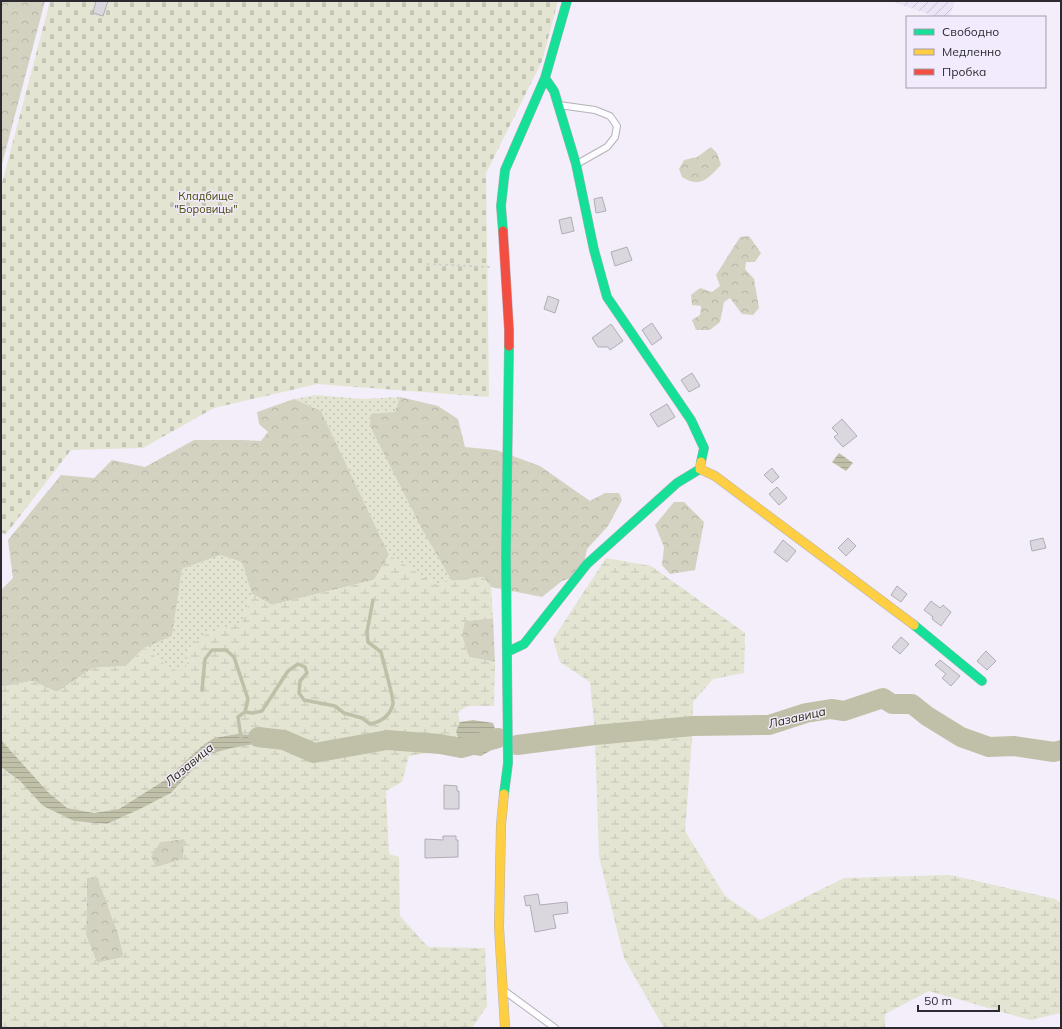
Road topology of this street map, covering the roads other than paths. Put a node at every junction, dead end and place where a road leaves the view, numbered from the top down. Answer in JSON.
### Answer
{"nodes":[{"id":1,"x":568,"y":1,"type":"edge"},
{"id":2,"x":545,"y":78,"type":"junction"},
{"id":3,"x":558,"y":104,"type":"junction"},
{"id":4,"x":576,"y":164,"type":"junction"},
{"id":5,"x":700,"y":469,"type":"junction"},
{"id":6,"x":507,"y":652,"type":"junction"},
{"id":7,"x":982,"y":681,"type":"dead end"},
{"id":8,"x":503,"y":990,"type":"junction"},
{"id":9,"x":504,"y":1028,"type":"edge"},
{"id":10,"x":555,"y":1028,"type":"edge"}],
"edges":[{"from":1,"to":2,"type":"street"},
{"from":2,"to":3,"type":"street"},
{"from":2,"to":6,"type":"street"},
{"from":3,"to":4,"type":"street"},
{"from":3,"to":4,"type":"lane"},
{"from":4,"to":5,"type":"street"},
{"from":5,"to":6,"type":"street"},
{"from":5,"to":7,"type":"street"},
{"from":6,"to":8,"type":"street"},
{"from":8,"to":9,"type":"street"},
{"from":8,"to":10,"type":"lane"}]}
